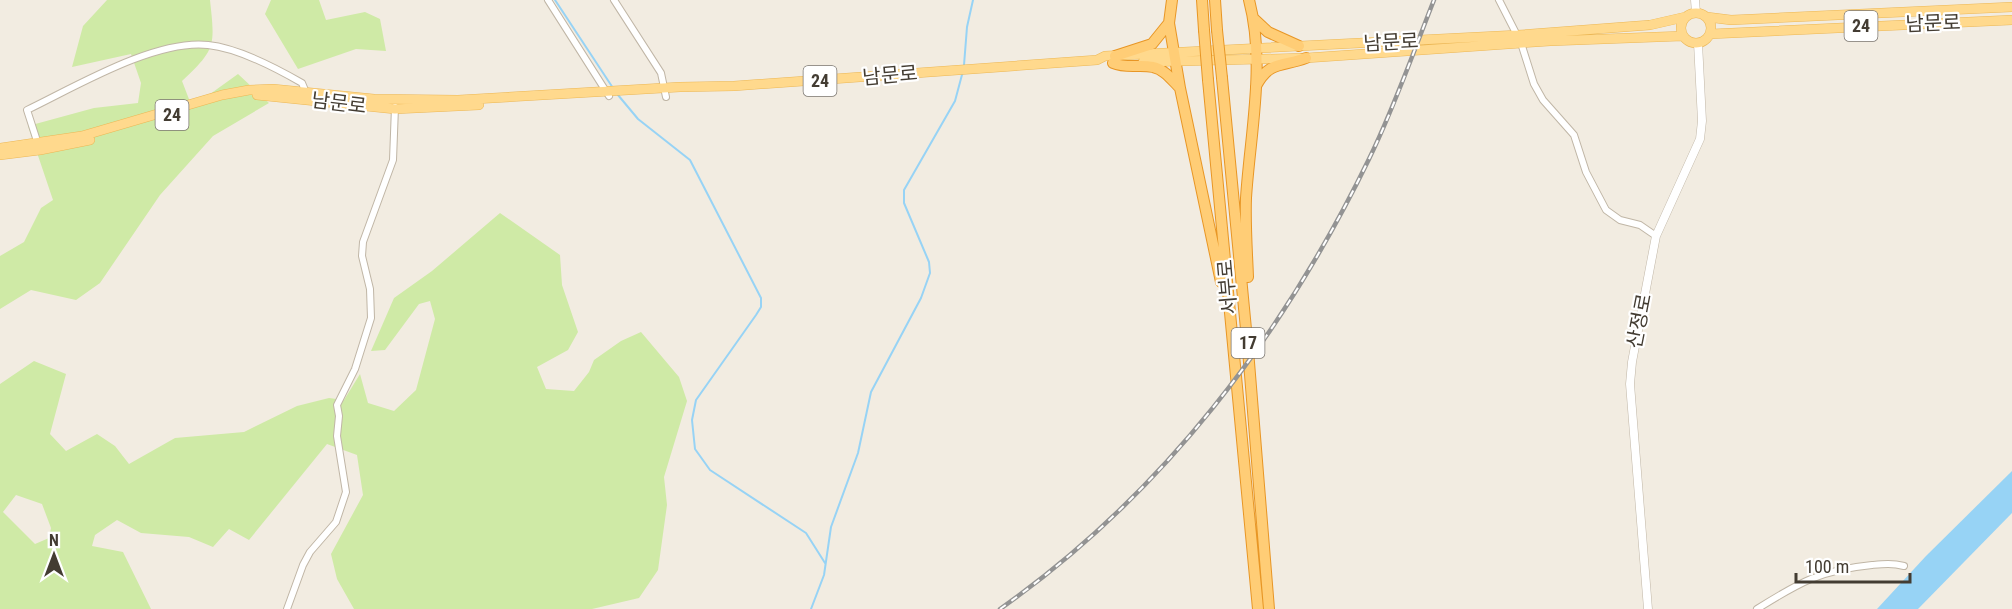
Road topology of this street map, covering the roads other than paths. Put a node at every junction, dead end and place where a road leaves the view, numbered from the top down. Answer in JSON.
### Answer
{"nodes":[{"id":1,"x":548,"y":0,"type":"edge"},
{"id":2,"x":614,"y":0,"type":"edge"},
{"id":3,"x":1172,"y":0,"type":"edge"},
{"id":4,"x":1202,"y":0,"type":"edge"},
{"id":5,"x":1215,"y":0,"type":"edge"},
{"id":6,"x":1249,"y":0,"type":"edge"},
{"id":7,"x":1499,"y":0,"type":"edge"},
{"id":8,"x":1695,"y":0,"type":"edge"},
{"id":9,"x":2012,"y":7,"type":"edge"},
{"id":10,"x":1696,"y":13,"type":"junction"},
{"id":11,"x":1794,"y":16,"type":"junction"},
{"id":12,"x":1685,"y":17,"type":"junction"},
{"id":13,"x":1707,"y":17,"type":"junction"},
{"id":14,"x":1254,"y":19,"type":"junction"},
{"id":15,"x":2012,"y":20,"type":"edge"},
{"id":16,"x":1169,"y":23,"type":"junction"},
{"id":17,"x":1795,"y":29,"type":"junction"},
{"id":18,"x":1710,"y":33,"type":"junction"},
{"id":19,"x":1683,"y":36,"type":"junction"},
{"id":20,"x":1520,"y":39,"type":"junction"},
{"id":21,"x":1698,"y":43,"type":"junction"},
{"id":22,"x":1299,"y":46,"type":"junction"},
{"id":23,"x":1255,"y":53,"type":"junction"},
{"id":24,"x":1175,"y":57,"type":"junction"},
{"id":25,"x":1306,"y":58,"type":"junction"},
{"id":26,"x":1114,"y":60,"type":"junction"},
{"id":27,"x":1256,"y":87,"type":"junction"},
{"id":28,"x":1180,"y":88,"type":"junction"},
{"id":29,"x":665,"y":92,"type":"junction"},
{"id":30,"x":609,"y":94,"type":"junction"},
{"id":31,"x":307,"y":95,"type":"junction"},
{"id":32,"x":395,"y":104,"type":"junction"},
{"id":33,"x":39,"y":147,"type":"junction"},
{"id":34,"x":0,"y":148,"type":"edge"},
{"id":35,"x":0,"y":155,"type":"edge"},
{"id":36,"x":1656,"y":236,"type":"junction"},
{"id":37,"x":1248,"y":350,"type":"junction"},
{"id":38,"x":1234,"y":352,"type":"junction"},
{"id":39,"x":1904,"y":566,"type":"dead end"},
{"id":40,"x":287,"y":609,"type":"edge"},
{"id":41,"x":1258,"y":609,"type":"edge"},
{"id":42,"x":1269,"y":609,"type":"edge"},
{"id":43,"x":1648,"y":609,"type":"edge"},
{"id":44,"x":1757,"y":609,"type":"edge"}],
"edges":[{"from":1,"to":30,"type":"street"},
{"from":2,"to":29,"type":"street"},
{"from":3,"to":16,"type":"highway"},
{"from":4,"to":38,"type":"highway","name":"서부로","number":"17","bridge":true},
{"from":5,"to":37,"type":"highway","name":"서부로","number":"17","bridge":true},
{"from":6,"to":14,"type":"highway"},
{"from":7,"to":20,"type":"street"},
{"from":8,"to":10,"type":"street"},
{"from":9,"to":11,"type":"main road","name":"남문로","number":"24"},
{"from":10,"to":12,"type":"main road","name":"남문로","number":"24"},
{"from":10,"to":13,"type":"main road","name":"남문로","number":"24"},
{"from":11,"to":13,"type":"main road","name":"남문로","number":"24"},
{"from":11,"to":17,"type":"main road"},
{"from":12,"to":19,"type":"main road"},
{"from":12,"to":20,"type":"main road","name":"남문로","number":"24"},
{"from":13,"to":18,"type":"main road"},
{"from":14,"to":22,"type":"highway"},
{"from":14,"to":23,"type":"highway"},
{"from":15,"to":17,"type":"main road","name":"남문로","number":"24"},
{"from":16,"to":24,"type":"highway"},
{"from":16,"to":26,"type":"highway"},
{"from":17,"to":18,"type":"main road","name":"남문로","number":"24"},
{"from":18,"to":21,"type":"main road"},
{"from":19,"to":20,"type":"main road","name":"남문로","number":"24"},
{"from":19,"to":21,"type":"main road","name":"남문로","number":"24"},
{"from":20,"to":22,"type":"main road","name":"남문로","number":"24"},
{"from":20,"to":25,"type":"main road","name":"남문로","number":"24"},
{"from":20,"to":36,"type":"street"},
{"from":21,"to":36,"type":"street","name":"산정로"},
{"from":22,"to":23,"type":"main road","name":"남문로","number":"24"},
{"from":23,"to":24,"type":"main road","name":"남문로","number":"24"},
{"from":23,"to":25,"type":"main road","name":"남문로","number":"24"},
{"from":23,"to":27,"type":"highway"},
{"from":24,"to":26,"type":"main road","name":"남문로","number":"24"},
{"from":24,"to":28,"type":"highway"},
{"from":25,"to":27,"type":"highway"},
{"from":26,"to":28,"type":"highway"},
{"from":26,"to":29,"type":"main road","name":"남문로","number":"24"},
{"from":27,"to":37,"type":"highway"},
{"from":28,"to":38,"type":"highway"},
{"from":29,"to":30,"type":"main road","name":"남문로","number":"24"},
{"from":30,"to":32,"type":"main road","name":"남문로","number":"24"},
{"from":31,"to":32,"type":"main road","name":"남문로","number":"24"},
{"from":31,"to":33,"type":"main road","name":"남문로","number":"24"},
{"from":31,"to":33,"type":"street"},
{"from":32,"to":40,"type":"street"},
{"from":33,"to":34,"type":"main road","name":"남문로","number":"24"},
{"from":33,"to":35,"type":"main road","name":"남문로","number":"24"},
{"from":36,"to":43,"type":"street","name":"산정로"},
{"from":37,"to":42,"type":"highway","name":"서부로","number":"17"},
{"from":38,"to":41,"type":"highway","name":"서부로","number":"17"},
{"from":39,"to":44,"type":"street"}]}
